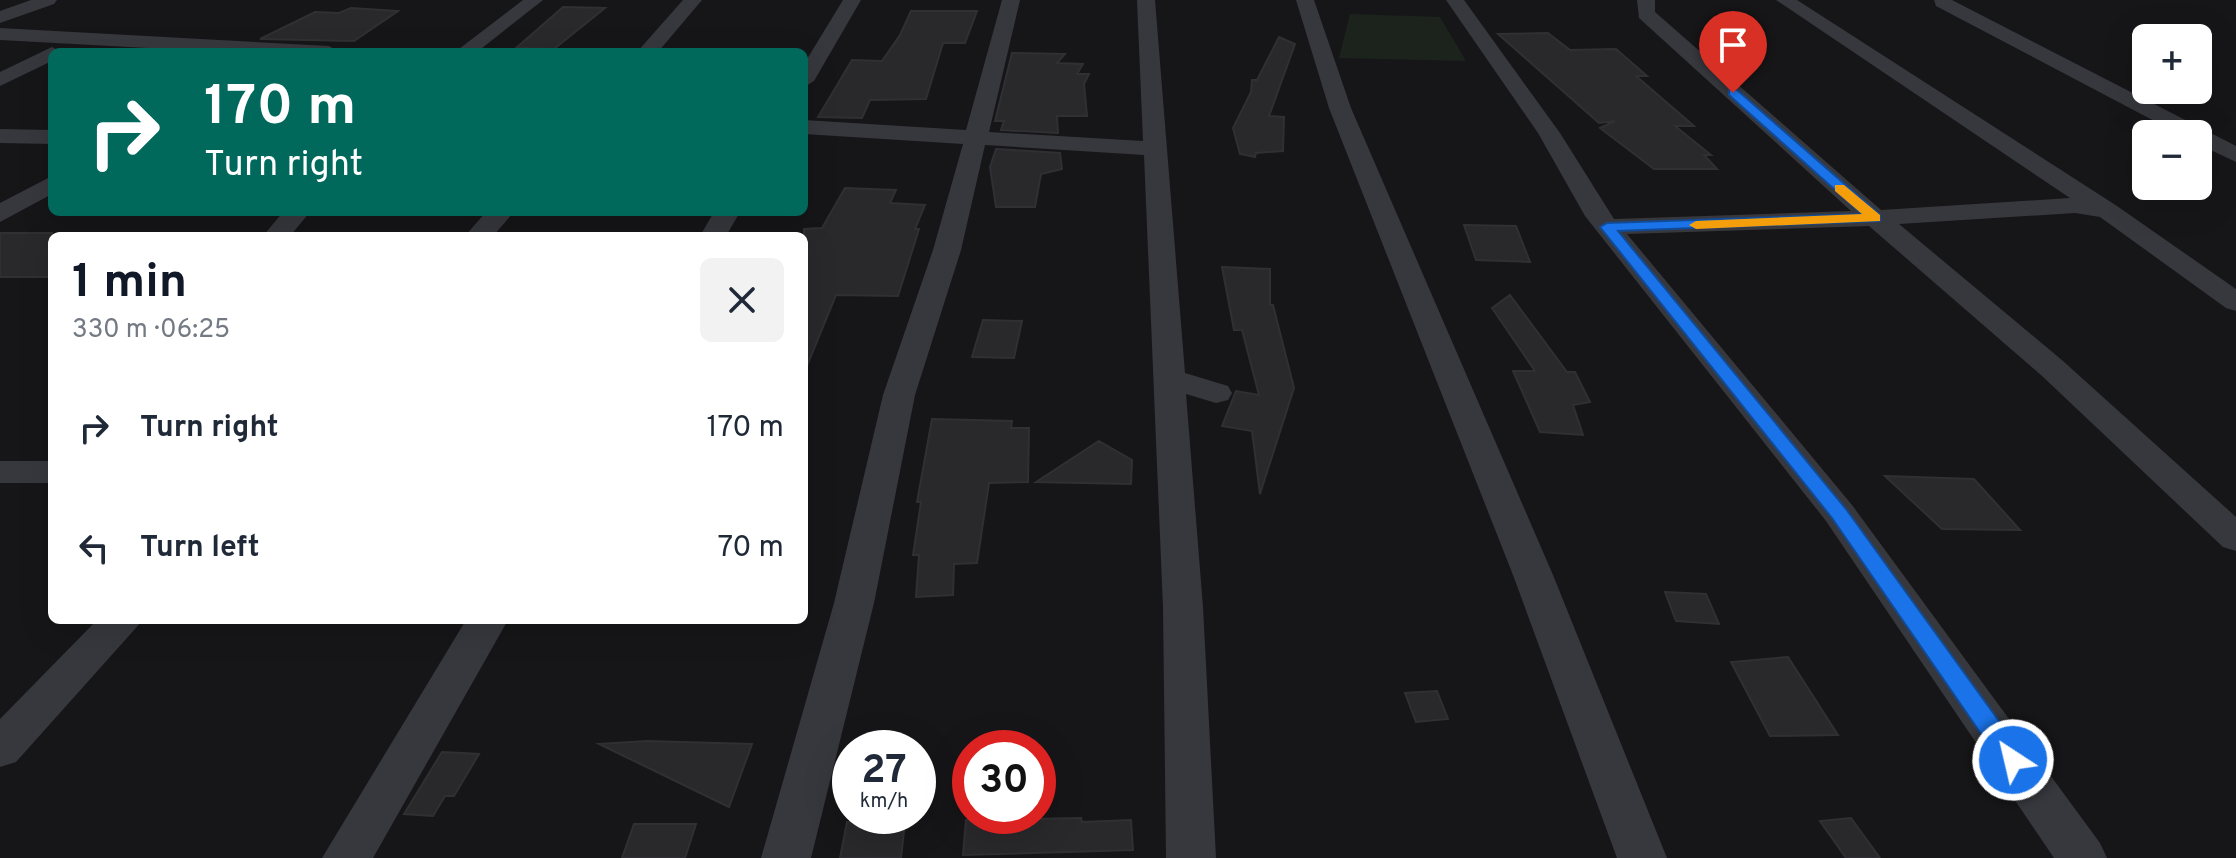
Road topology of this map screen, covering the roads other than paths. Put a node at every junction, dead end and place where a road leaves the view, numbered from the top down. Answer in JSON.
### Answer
{"nodes":[{"id":1,"x":48,"y":0,"type":"edge"},
{"id":2,"x":534,"y":0,"type":"edge"},
{"id":3,"x":693,"y":0,"type":"edge"},
{"id":4,"x":852,"y":0,"type":"edge"},
{"id":5,"x":1011,"y":0,"type":"edge"},
{"id":6,"x":1146,"y":0,"type":"edge"},
{"id":7,"x":1305,"y":0,"type":"edge"},
{"id":8,"x":1455,"y":0,"type":"edge"},
{"id":9,"x":1646,"y":0,"type":"edge"},
{"id":10,"x":1785,"y":0,"type":"edge"},
{"id":11,"x":1942,"y":2,"type":"dead end"},
{"id":12,"x":0,"y":17,"type":"edge"},
{"id":13,"x":0,"y":34,"type":"edge"},
{"id":14,"x":78,"y":40,"type":"junction"},
{"id":15,"x":63,"y":48,"type":"edge"},
{"id":16,"x":245,"y":48,"type":"edge"},
{"id":17,"x":470,"y":48,"type":"edge"},
{"id":18,"x":651,"y":48,"type":"edge"},
{"id":19,"x":48,"y":56,"type":"edge"},
{"id":20,"x":808,"y":74,"type":"edge"},
{"id":21,"x":0,"y":80,"type":"edge"},
{"id":22,"x":2168,"y":120,"type":"edge"},
{"id":23,"x":808,"y":127,"type":"edge"},
{"id":24,"x":0,"y":136,"type":"edge"},
{"id":25,"x":48,"y":137,"type":"edge"},
{"id":26,"x":976,"y":139,"type":"junction"},
{"id":27,"x":2212,"y":143,"type":"edge"},
{"id":28,"x":1154,"y":149,"type":"junction"},
{"id":29,"x":2236,"y":155,"type":"edge"},
{"id":30,"x":48,"y":185,"type":"edge"},
{"id":31,"x":2108,"y":211,"type":"junction"},
{"id":32,"x":0,"y":214,"type":"edge"},
{"id":33,"x":294,"y":216,"type":"edge"},
{"id":34,"x":497,"y":216,"type":"edge"},
{"id":35,"x":1875,"y":218,"type":"junction"},
{"id":36,"x":1607,"y":227,"type":"junction"},
{"id":37,"x":280,"y":232,"type":"edge"},
{"id":38,"x":482,"y":232,"type":"edge"},
{"id":39,"x":2236,"y":302,"type":"edge"},
{"id":40,"x":1169,"y":379,"type":"junction"},
{"id":41,"x":1216,"y":393,"type":"dead end"},
{"id":42,"x":48,"y":451,"type":"edge"},
{"id":43,"x":25,"y":472,"type":"edge"},
{"id":44,"x":2236,"y":538,"type":"edge"},
{"id":45,"x":118,"y":624,"type":"edge"},
{"id":46,"x":485,"y":624,"type":"edge"},
{"id":47,"x":0,"y":749,"type":"edge"},
{"id":48,"x":347,"y":858,"type":"edge"},
{"id":49,"x":786,"y":858,"type":"edge"},
{"id":50,"x":1191,"y":858,"type":"edge"},
{"id":51,"x":1642,"y":858,"type":"edge"},
{"id":52,"x":2082,"y":858,"type":"edge"}],
"edges":[{"from":1,"to":12,"type":"street"},
{"from":2,"to":17,"type":"street"},
{"from":3,"to":18,"type":"street"},
{"from":4,"to":20,"type":"street"},
{"from":5,"to":26,"type":"street"},
{"from":6,"to":28,"type":"street"},
{"from":7,"to":51,"type":"street"},
{"from":8,"to":36,"type":"street"},
{"from":9,"to":35,"type":"street"},
{"from":10,"to":31,"type":"street"},
{"from":11,"to":22,"type":"street"},
{"from":13,"to":14,"type":"street"},
{"from":14,"to":15,"type":"street"},
{"from":14,"to":16,"type":"street"},
{"from":19,"to":21,"type":"street"},
{"from":23,"to":26,"type":"street"},
{"from":24,"to":25,"type":"street"},
{"from":26,"to":28,"type":"street"},
{"from":26,"to":49,"type":"street"},
{"from":27,"to":29,"type":"street"},
{"from":28,"to":40,"type":"street"},
{"from":30,"to":32,"type":"street"},
{"from":31,"to":35,"type":"street"},
{"from":31,"to":39,"type":"street"},
{"from":33,"to":37,"type":"street"},
{"from":34,"to":38,"type":"street"},
{"from":35,"to":36,"type":"street"},
{"from":35,"to":44,"type":"street"},
{"from":36,"to":52,"type":"street"},
{"from":40,"to":41,"type":"street"},
{"from":40,"to":50,"type":"street"},
{"from":42,"to":43,"type":"street"},
{"from":45,"to":47,"type":"street"},
{"from":46,"to":48,"type":"street"}]}
